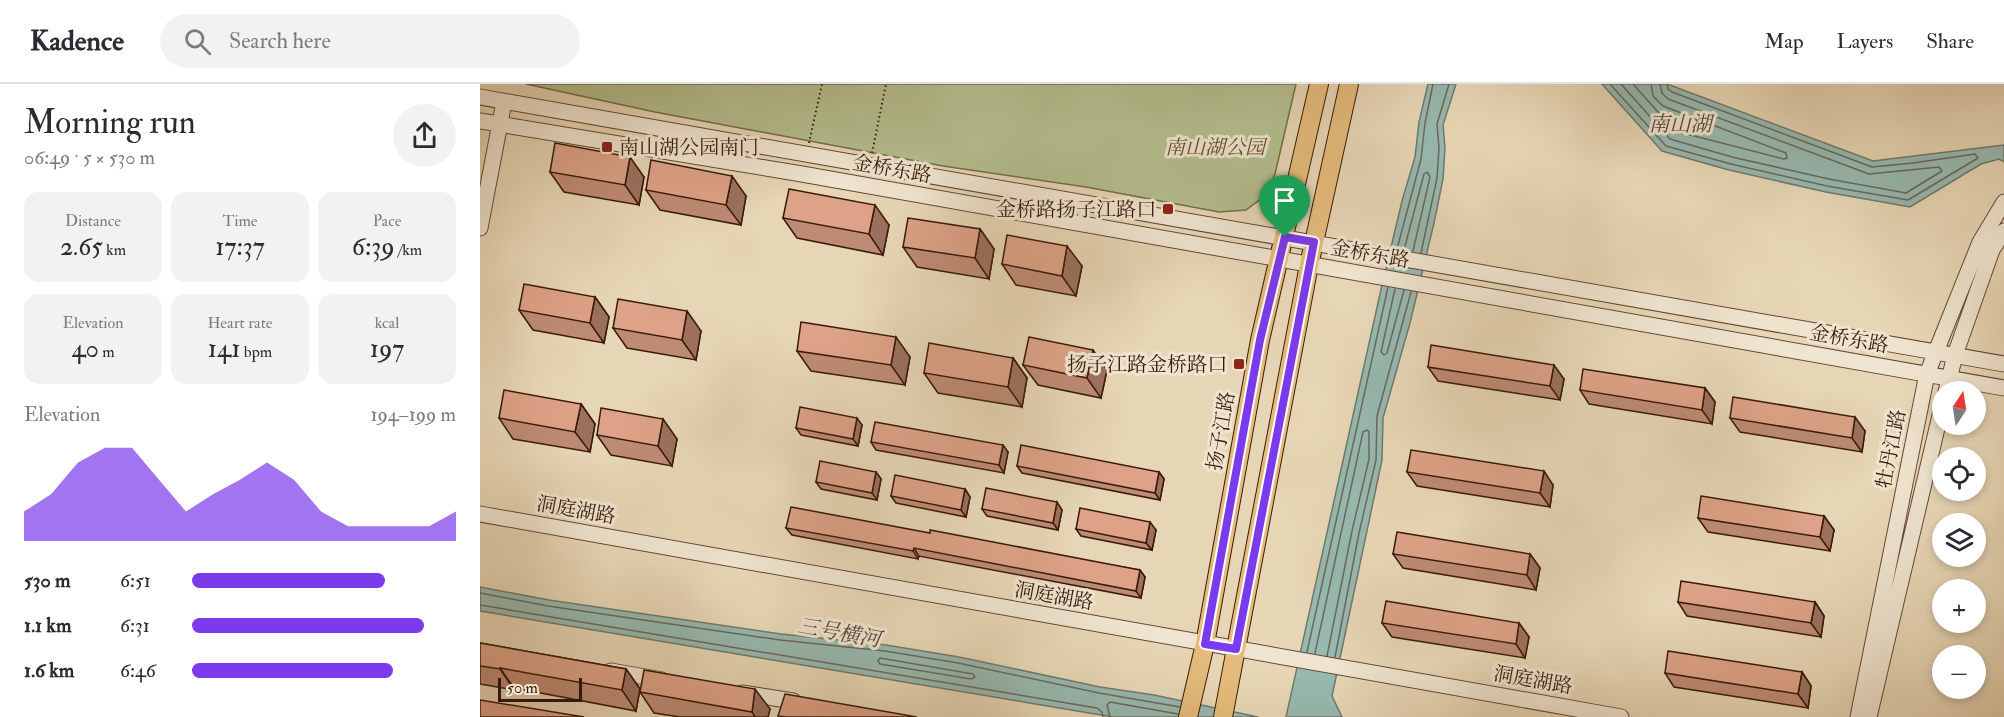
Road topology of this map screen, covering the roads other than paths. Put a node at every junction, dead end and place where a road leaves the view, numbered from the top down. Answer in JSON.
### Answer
{"nodes":[{"id":1,"x":1319,"y":84,"type":"edge"},
{"id":2,"x":1349,"y":84,"type":"edge"},
{"id":3,"x":480,"y":97,"type":"edge"},
{"id":4,"x":504,"y":102,"type":"junction"},
{"id":5,"x":480,"y":121,"type":"edge"},
{"id":6,"x":499,"y":124,"type":"junction"},
{"id":7,"x":2004,"y":202,"type":"edge"},
{"id":8,"x":480,"y":228,"type":"edge"},
{"id":9,"x":2004,"y":231,"type":"edge"},
{"id":10,"x":1285,"y":237,"type":"junction"},
{"id":11,"x":1314,"y":242,"type":"junction"},
{"id":12,"x":1279,"y":260,"type":"junction"},
{"id":13,"x":1309,"y":265,"type":"junction"},
{"id":14,"x":1936,"y":351,"type":"junction"},
{"id":15,"x":1955,"y":355,"type":"junction"},
{"id":16,"x":2004,"y":364,"type":"edge"},
{"id":17,"x":1927,"y":374,"type":"junction"},
{"id":18,"x":1940,"y":381,"type":"edge"},
{"id":19,"x":1949,"y":381,"type":"edge"},
{"id":20,"x":1986,"y":387,"type":"edge"},
{"id":21,"x":2004,"y":388,"type":"edge"},
{"id":22,"x":1935,"y":435,"type":"edge"},
{"id":23,"x":480,"y":514,"type":"edge"},
{"id":24,"x":1205,"y":644,"type":"junction"},
{"id":25,"x":1236,"y":649,"type":"junction"},
{"id":26,"x":596,"y":669,"type":"edge"},
{"id":27,"x":677,"y":682,"type":"edge"},
{"id":28,"x":724,"y":690,"type":"edge"},
{"id":29,"x":788,"y":717,"type":"edge"},
{"id":30,"x":1188,"y":717,"type":"edge"},
{"id":31,"x":1223,"y":717,"type":"edge"},
{"id":32,"x":1622,"y":717,"type":"edge"},
{"id":33,"x":1858,"y":717,"type":"edge"},
{"id":34,"x":1869,"y":717,"type":"edge"}],
"edges":[{"from":1,"to":10,"type":"main road","name":"扬子江路"},
{"from":2,"to":11,"type":"main road"},
{"from":3,"to":4,"type":"street","name":"金桥东路"},
{"from":4,"to":6,"type":"street"},
{"from":4,"to":10,"type":"street","name":"金桥东路"},
{"from":5,"to":6,"type":"street","name":"金桥东路"},
{"from":6,"to":8,"type":"street"},
{"from":6,"to":12,"type":"street","name":"金桥东路"},
{"from":7,"to":14,"type":"street","name":"牡丹江路"},
{"from":9,"to":15,"type":"street"},
{"from":10,"to":11,"type":"street","name":"金桥东路"},
{"from":10,"to":12,"type":"main road","name":"扬子江路"},
{"from":11,"to":13,"type":"main road"},
{"from":11,"to":14,"type":"street","name":"金桥东路"},
{"from":12,"to":13,"type":"street","name":"金桥东路"},
{"from":12,"to":24,"type":"main road","name":"扬子江路"},
{"from":13,"to":17,"type":"street","name":"金桥东路"},
{"from":13,"to":25,"type":"main road"},
{"from":14,"to":15,"type":"street","name":"金桥东路"},
{"from":14,"to":17,"type":"street","name":"牡丹江路"},
{"from":15,"to":16,"type":"street","name":"金桥东路"},
{"from":15,"to":19,"type":"street"},
{"from":17,"to":18,"type":"street","name":"金桥东路"},
{"from":17,"to":33,"type":"street","name":"牡丹江路"},
{"from":20,"to":21,"type":"street","name":"金桥东路"},
{"from":22,"to":34,"type":"street","name":"牡丹江路"},
{"from":23,"to":24,"type":"street","name":"洞庭湖路"},
{"from":24,"to":25,"type":"street","name":"洞庭湖路"},
{"from":24,"to":30,"type":"main road","name":"扬子江路"},
{"from":25,"to":31,"type":"main road"},
{"from":25,"to":32,"type":"street","name":"洞庭湖路"},
{"from":26,"to":27,"type":"street"},
{"from":28,"to":29,"type":"street"}]}
